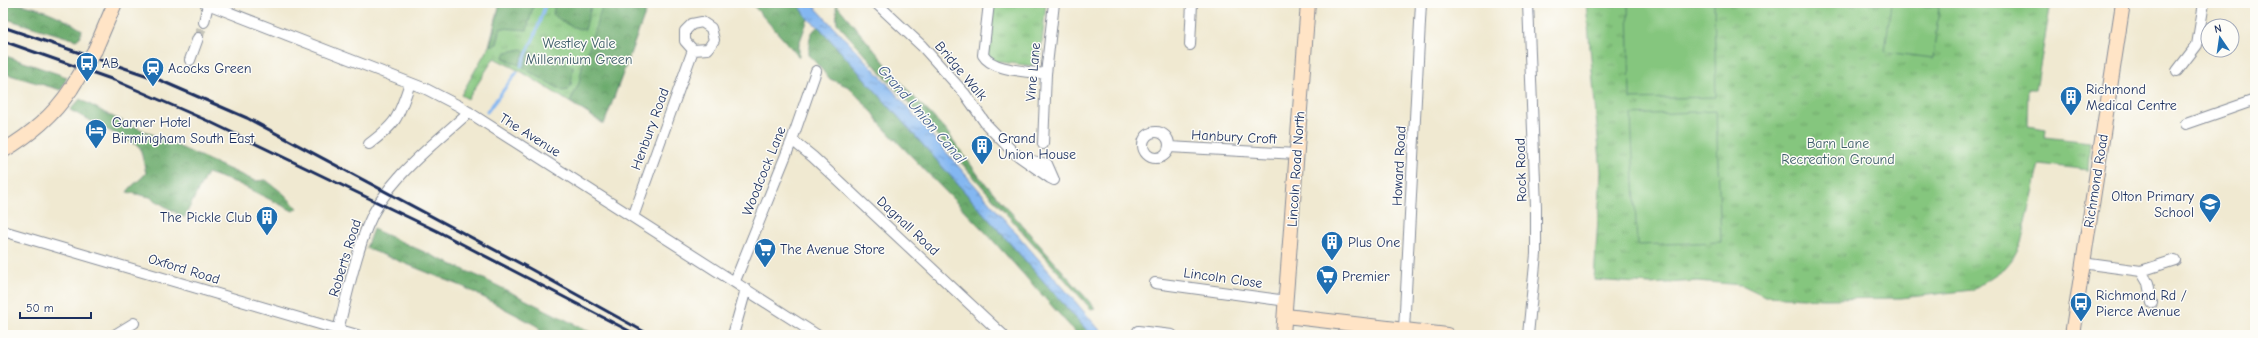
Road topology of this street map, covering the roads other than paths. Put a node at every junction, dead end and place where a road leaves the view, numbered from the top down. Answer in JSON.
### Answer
{"nodes":[{"id":1,"x":115,"y":3,"type":"edge"},
{"id":2,"x":876,"y":3,"type":"edge"},
{"id":3,"x":989,"y":3,"type":"edge"},
{"id":4,"x":1054,"y":3,"type":"edge"},
{"id":5,"x":1192,"y":3,"type":"edge"},
{"id":6,"x":1308,"y":3,"type":"edge"},
{"id":7,"x":1421,"y":3,"type":"edge"},
{"id":8,"x":1528,"y":3,"type":"edge"},
{"id":9,"x":2123,"y":3,"type":"edge"},
{"id":10,"x":2204,"y":3,"type":"edge"},
{"id":11,"x":206,"y":4,"type":"edge"},
{"id":12,"x":204,"y":22,"type":"tunnel mouth"},
{"id":13,"x":198,"y":38,"type":"tunnel mouth"},
{"id":14,"x":1190,"y":45,"type":"dead end"},
{"id":15,"x":693,"y":50,"type":"dead end"},
{"id":16,"x":190,"y":60,"type":"dead end"},
{"id":17,"x":816,"y":71,"type":"dead end"},
{"id":18,"x":2177,"y":71,"type":"dead end"},
{"id":19,"x":1046,"y":74,"type":"junction"},
{"id":20,"x":410,"y":83,"type":"junction"},
{"id":21,"x":2255,"y":100,"type":"edge"},
{"id":22,"x":469,"y":112,"type":"junction"},
{"id":23,"x":2186,"y":124,"type":"dead end"},
{"id":24,"x":792,"y":140,"type":"junction"},
{"id":25,"x":369,"y":144,"type":"dead end"},
{"id":26,"x":1043,"y":144,"type":"dead end"},
{"id":27,"x":1169,"y":147,"type":"dead end"},
{"id":28,"x":3,"y":151,"type":"edge"},
{"id":29,"x":1297,"y":154,"type":"junction"},
{"id":30,"x":1023,"y":159,"type":"dead end"},
{"id":31,"x":633,"y":217,"type":"junction"},
{"id":32,"x":3,"y":231,"type":"edge"},
{"id":33,"x":2175,"y":260,"type":"dead end"},
{"id":34,"x":2082,"y":263,"type":"junction"},
{"id":35,"x":2141,"y":272,"type":"junction"},
{"id":36,"x":735,"y":281,"type":"junction"},
{"id":37,"x":1155,"y":283,"type":"dead end"},
{"id":38,"x":746,"y":289,"type":"junction"},
{"id":39,"x":1287,"y":301,"type":"junction"},
{"id":40,"x":2152,"y":303,"type":"dead end"},
{"id":41,"x":1286,"y":316,"type":"junction"},
{"id":42,"x":130,"y":329,"type":"edge"},
{"id":43,"x":338,"y":330,"type":"junction"},
{"id":44,"x":1138,"y":330,"type":"dead end"},
{"id":45,"x":1413,"y":332,"type":"edge"},
{"id":46,"x":116,"y":334,"type":"edge"},
{"id":47,"x":357,"y":335,"type":"edge"},
{"id":48,"x":733,"y":335,"type":"edge"},
{"id":49,"x":817,"y":335,"type":"edge"},
{"id":50,"x":1003,"y":335,"type":"edge"},
{"id":51,"x":1172,"y":335,"type":"edge"},
{"id":52,"x":1283,"y":335,"type":"edge"},
{"id":53,"x":1446,"y":335,"type":"edge"},
{"id":54,"x":1528,"y":335,"type":"edge"},
{"id":55,"x":2072,"y":335,"type":"edge"}],
"edges":[{"from":1,"to":28,"type":"street","bridge":true},
{"from":2,"to":30,"type":"street","name":"Bridge Walk"},
{"from":3,"to":19,"type":"street"},
{"from":4,"to":19,"type":"street","name":"Vine Lane"},
{"from":5,"to":14,"type":"street"},
{"from":6,"to":29,"type":"street","name":"Lincoln Road North"},
{"from":7,"to":45,"type":"street","name":"Howard Road"},
{"from":8,"to":54,"type":"street","name":"Rock Road"},
{"from":9,"to":34,"type":"street","name":"Richmond Road"},
{"from":10,"to":18,"type":"street"},
{"from":11,"to":12,"type":"street"},
{"from":11,"to":20,"type":"street","name":"The Avenue"},
{"from":13,"to":16,"type":"street"},
{"from":15,"to":31,"type":"street","name":"Henbury Road"},
{"from":17,"to":24,"type":"street","name":"Woodcock Lane"},
{"from":19,"to":26,"type":"street","name":"Vine Lane"},
{"from":20,"to":22,"type":"street","name":"The Avenue"},
{"from":20,"to":25,"type":"street"},
{"from":21,"to":23,"type":"street"},
{"from":22,"to":31,"type":"street","name":"The Avenue"},
{"from":22,"to":43,"type":"street","name":"Roberts Road"},
{"from":24,"to":36,"type":"street","name":"Woodcock Lane"},
{"from":24,"to":50,"type":"street","name":"Dagnall Road"},
{"from":27,"to":29,"type":"street","name":"Hanbury Croft"},
{"from":29,"to":39,"type":"street","name":"Lincoln Road North"},
{"from":31,"to":36,"type":"street","name":"The Avenue"},
{"from":32,"to":43,"type":"street","name":"Oxford Road"},
{"from":33,"to":35,"type":"street"},
{"from":34,"to":35,"type":"street"},
{"from":34,"to":55,"type":"street","name":"Richmond Road"},
{"from":35,"to":40,"type":"street"},
{"from":36,"to":38,"type":"street","name":"The Avenue"},
{"from":37,"to":39,"type":"street","name":"Lincoln Close"},
{"from":38,"to":48,"type":"street"},
{"from":38,"to":49,"type":"street","name":"The Avenue"},
{"from":39,"to":41,"type":"street","name":"Lincoln Road North"},
{"from":41,"to":45,"type":"street"},
{"from":41,"to":52,"type":"street","name":"Lincoln Road North"},
{"from":42,"to":46,"type":"street"},
{"from":43,"to":47,"type":"street","name":"Oxford Road"},
{"from":44,"to":51,"type":"street"},
{"from":45,"to":53,"type":"street"}]}
